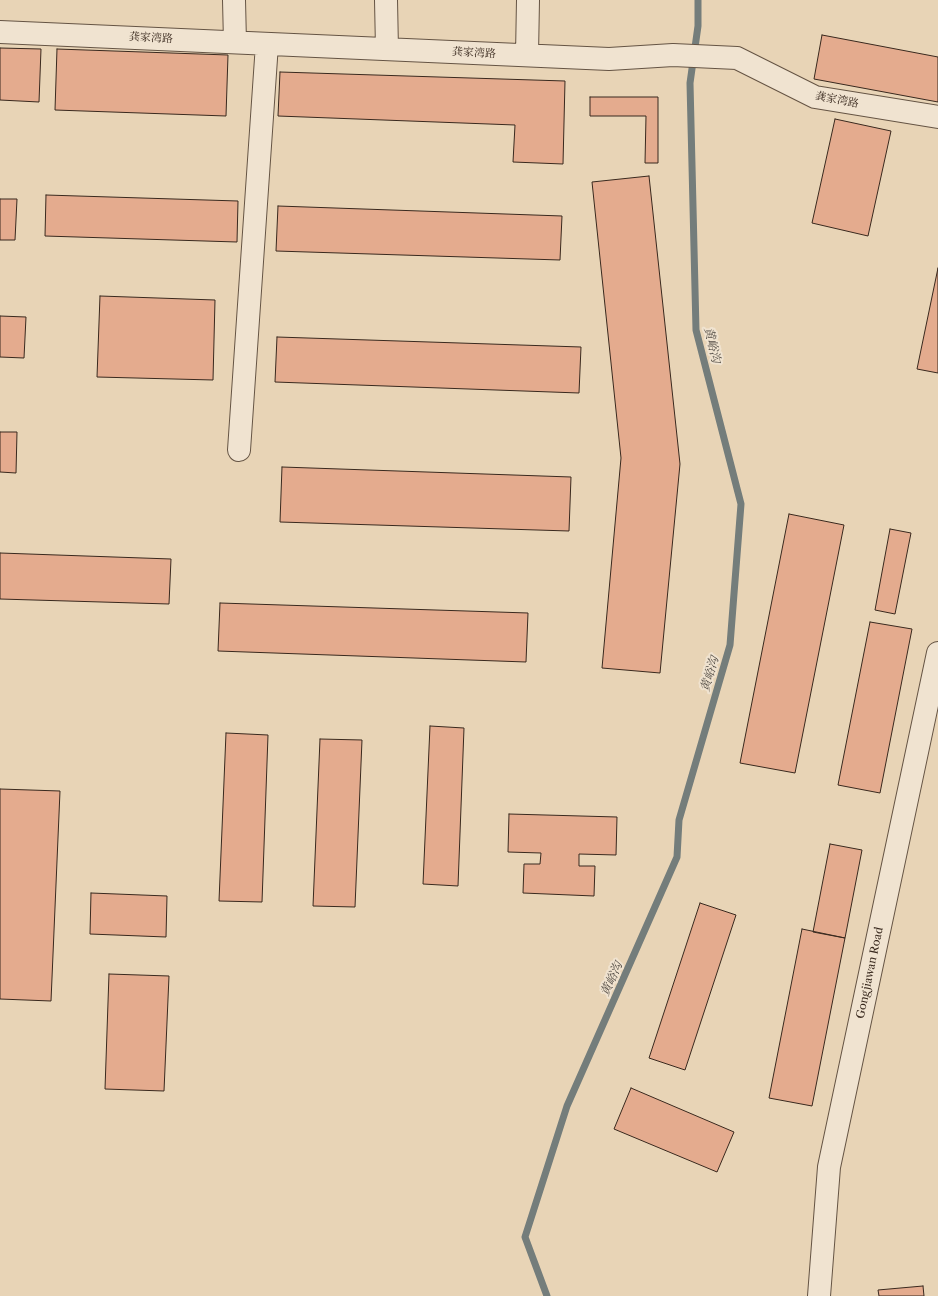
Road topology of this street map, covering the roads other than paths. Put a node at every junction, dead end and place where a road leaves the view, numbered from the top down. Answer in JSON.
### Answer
{"nodes":[{"id":1,"x":234,"y":0,"type":"edge"},
{"id":2,"x":386,"y":0,"type":"edge"},
{"id":3,"x":528,"y":0,"type":"edge"},
{"id":4,"x":0,"y":32,"type":"edge"},
{"id":5,"x":235,"y":42,"type":"junction"},
{"id":6,"x":267,"y":44,"type":"junction"},
{"id":7,"x":387,"y":49,"type":"junction"},
{"id":8,"x":527,"y":55,"type":"junction"},
{"id":9,"x":938,"y":117,"type":"edge"},
{"id":10,"x":239,"y":450,"type":"dead end"},
{"id":11,"x":938,"y":653,"type":"edge"},
{"id":12,"x":818,"y":1296,"type":"edge"}],
"edges":[{"from":1,"to":5,"type":"street"},
{"from":2,"to":7,"type":"street"},
{"from":3,"to":8,"type":"street"},
{"from":4,"to":5,"type":"street","name":"龚家湾路"},
{"from":5,"to":6,"type":"street","name":"龚家湾路"},
{"from":6,"to":7,"type":"street","name":"龚家湾路"},
{"from":6,"to":10,"type":"street"},
{"from":7,"to":8,"type":"street","name":"龚家湾路"},
{"from":8,"to":9,"type":"street","name":"龚家湾路"},
{"from":11,"to":12,"type":"street","name":"Gongjiawan Road"}]}
